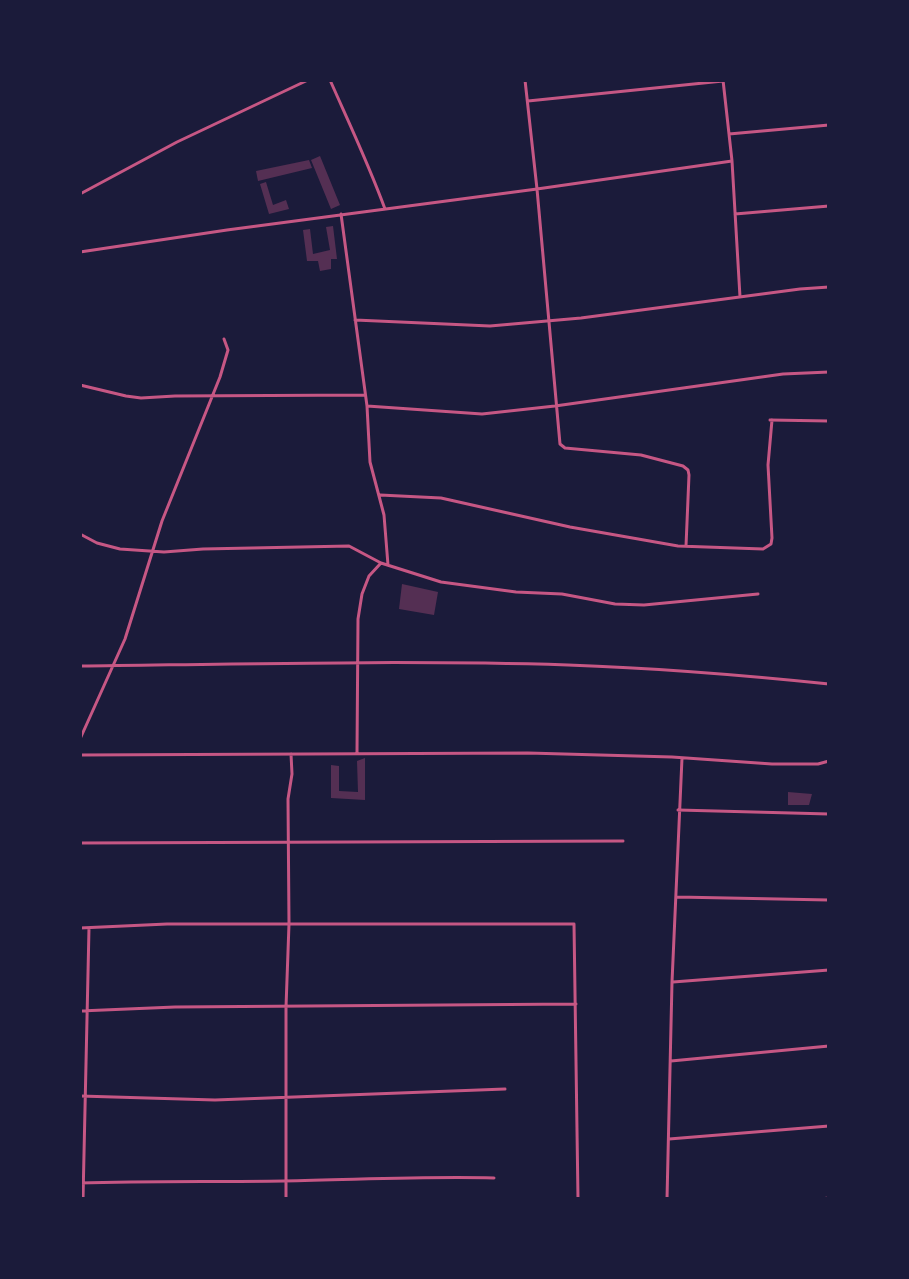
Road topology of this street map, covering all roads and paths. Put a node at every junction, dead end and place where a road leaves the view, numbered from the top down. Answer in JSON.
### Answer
{"nodes":[{"id":1,"x":308,"y":80,"type":"edge"},
{"id":2,"x":330,"y":80,"type":"edge"},
{"id":3,"x":525,"y":80,"type":"edge"},
{"id":4,"x":723,"y":80,"type":"edge"},
{"id":5,"x":527,"y":101,"type":"junction"},
{"id":6,"x":829,"y":125,"type":"edge"},
{"id":7,"x":729,"y":134,"type":"junction"},
{"id":8,"x":732,"y":161,"type":"junction"},
{"id":9,"x":537,"y":189,"type":"junction"},
{"id":10,"x":80,"y":194,"type":"edge"},
{"id":11,"x":829,"y":206,"type":"edge"},
{"id":12,"x":385,"y":209,"type":"junction"},
{"id":13,"x":341,"y":214,"type":"junction"},
{"id":14,"x":735,"y":214,"type":"junction"},
{"id":15,"x":80,"y":252,"type":"edge"},
{"id":16,"x":829,"y":287,"type":"edge"},
{"id":17,"x":740,"y":297,"type":"junction"},
{"id":18,"x":355,"y":320,"type":"junction"},
{"id":19,"x":548,"y":321,"type":"junction"},
{"id":20,"x":224,"y":339,"type":"dead end"},
{"id":21,"x":829,"y":372,"type":"edge"},
{"id":22,"x":80,"y":385,"type":"edge"},
{"id":23,"x":365,"y":395,"type":"junction"},
{"id":24,"x":213,"y":396,"type":"junction"},
{"id":25,"x":367,"y":406,"type":"junction"},
{"id":26,"x":555,"y":406,"type":"junction"},
{"id":27,"x":829,"y":421,"type":"edge"},
{"id":28,"x":380,"y":495,"type":"junction"},
{"id":29,"x":80,"y":534,"type":"edge"},
{"id":30,"x":686,"y":546,"type":"junction"},
{"id":31,"x":152,"y":551,"type":"junction"},
{"id":32,"x":381,"y":563,"type":"junction"},
{"id":33,"x":388,"y":565,"type":"junction"},
{"id":34,"x":758,"y":594,"type":"dead end"},
{"id":35,"x":357,"y":663,"type":"junction"},
{"id":36,"x":80,"y":666,"type":"edge"},
{"id":37,"x":113,"y":666,"type":"junction"},
{"id":38,"x":829,"y":684,"type":"edge"},
{"id":39,"x":80,"y":739,"type":"edge"},
{"id":40,"x":357,"y":753,"type":"junction"},
{"id":41,"x":291,"y":754,"type":"junction"},
{"id":42,"x":80,"y":755,"type":"edge"},
{"id":43,"x":682,"y":758,"type":"junction"},
{"id":44,"x":829,"y":761,"type":"edge"},
{"id":45,"x":678,"y":810,"type":"junction"},
{"id":46,"x":829,"y":814,"type":"edge"},
{"id":47,"x":623,"y":841,"type":"dead end"},
{"id":48,"x":289,"y":842,"type":"junction"},
{"id":49,"x":80,"y":843,"type":"edge"},
{"id":50,"x":676,"y":897,"type":"junction"},
{"id":51,"x":829,"y":900,"type":"edge"},
{"id":52,"x":289,"y":924,"type":"junction"},
{"id":53,"x":80,"y":928,"type":"edge"},
{"id":54,"x":89,"y":928,"type":"junction"},
{"id":55,"x":829,"y":970,"type":"edge"},
{"id":56,"x":672,"y":982,"type":"junction"},
{"id":57,"x":576,"y":1004,"type":"junction"},
{"id":58,"x":286,"y":1007,"type":"junction"},
{"id":59,"x":87,"y":1010,"type":"junction"},
{"id":60,"x":80,"y":1011,"type":"edge"},
{"id":61,"x":829,"y":1046,"type":"edge"},
{"id":62,"x":671,"y":1061,"type":"junction"},
{"id":63,"x":505,"y":1089,"type":"dead end"},
{"id":64,"x":82,"y":1096,"type":"edge"},
{"id":65,"x":285,"y":1096,"type":"junction"},
{"id":66,"x":829,"y":1126,"type":"edge"},
{"id":67,"x":669,"y":1139,"type":"junction"},
{"id":68,"x":494,"y":1178,"type":"dead end"},
{"id":69,"x":286,"y":1181,"type":"junction"},
{"id":70,"x":81,"y":1183,"type":"edge"},
{"id":71,"x":829,"y":1198,"type":"edge"},
{"id":72,"x":83,"y":1199,"type":"edge"},
{"id":73,"x":286,"y":1199,"type":"edge"},
{"id":74,"x":578,"y":1199,"type":"edge"},
{"id":75,"x":667,"y":1199,"type":"edge"},
{"id":76,"x":820,"y":1199,"type":"edge"}],
"edges":[{"from":1,"to":10,"type":"street"},
{"from":2,"to":12,"type":"street"},
{"from":3,"to":5,"type":"street"},
{"from":4,"to":5,"type":"street"},
{"from":4,"to":7,"type":"street"},
{"from":5,"to":9,"type":"street"},
{"from":6,"to":7,"type":"street"},
{"from":7,"to":8,"type":"street"},
{"from":8,"to":9,"type":"street"},
{"from":8,"to":14,"type":"street"},
{"from":9,"to":12,"type":"street"},
{"from":9,"to":19,"type":"street"},
{"from":11,"to":14,"type":"street"},
{"from":12,"to":13,"type":"street"},
{"from":13,"to":15,"type":"street"},
{"from":13,"to":18,"type":"street"},
{"from":14,"to":17,"type":"street"},
{"from":16,"to":17,"type":"street"},
{"from":17,"to":19,"type":"street"},
{"from":18,"to":19,"type":"street"},
{"from":18,"to":23,"type":"street"},
{"from":19,"to":26,"type":"street"},
{"from":20,"to":24,"type":"street"},
{"from":21,"to":26,"type":"street"},
{"from":22,"to":24,"type":"street"},
{"from":23,"to":24,"type":"street"},
{"from":23,"to":25,"type":"street"},
{"from":24,"to":31,"type":"street"},
{"from":25,"to":26,"type":"street"},
{"from":25,"to":28,"type":"street"},
{"from":26,"to":30,"type":"street"},
{"from":27,"to":30,"type":"street"},
{"from":28,"to":30,"type":"street"},
{"from":28,"to":33,"type":"street"},
{"from":29,"to":31,"type":"street"},
{"from":31,"to":32,"type":"street"},
{"from":31,"to":37,"type":"street"},
{"from":32,"to":33,"type":"street"},
{"from":32,"to":35,"type":"street"},
{"from":33,"to":34,"type":"street"},
{"from":35,"to":37,"type":"street"},
{"from":35,"to":38,"type":"street"},
{"from":35,"to":40,"type":"street"},
{"from":36,"to":37,"type":"street"},
{"from":37,"to":39,"type":"street"},
{"from":40,"to":41,"type":"street"},
{"from":40,"to":43,"type":"street"},
{"from":41,"to":42,"type":"street"},
{"from":41,"to":48,"type":"street"},
{"from":43,"to":44,"type":"street"},
{"from":43,"to":45,"type":"street"},
{"from":45,"to":46,"type":"street"},
{"from":45,"to":50,"type":"street"},
{"from":47,"to":48,"type":"street"},
{"from":48,"to":49,"type":"street"},
{"from":48,"to":52,"type":"street"},
{"from":50,"to":51,"type":"street"},
{"from":50,"to":56,"type":"street"},
{"from":52,"to":54,"type":"street"},
{"from":52,"to":57,"type":"street"},
{"from":52,"to":58,"type":"street"},
{"from":53,"to":54,"type":"street"},
{"from":54,"to":59,"type":"street"},
{"from":55,"to":56,"type":"street"},
{"from":56,"to":62,"type":"street"},
{"from":57,"to":58,"type":"street"},
{"from":57,"to":74,"type":"street"},
{"from":58,"to":59,"type":"street"},
{"from":58,"to":65,"type":"street"},
{"from":59,"to":60,"type":"street"},
{"from":59,"to":64,"type":"street"},
{"from":61,"to":62,"type":"street"},
{"from":62,"to":67,"type":"street"},
{"from":63,"to":65,"type":"street"},
{"from":64,"to":65,"type":"street"},
{"from":64,"to":70,"type":"street"},
{"from":65,"to":69,"type":"street"},
{"from":66,"to":67,"type":"street"},
{"from":67,"to":75,"type":"street"},
{"from":68,"to":69,"type":"street"},
{"from":69,"to":70,"type":"street"},
{"from":69,"to":73,"type":"street"},
{"from":70,"to":72,"type":"street"},
{"from":71,"to":76,"type":"street"}]}
